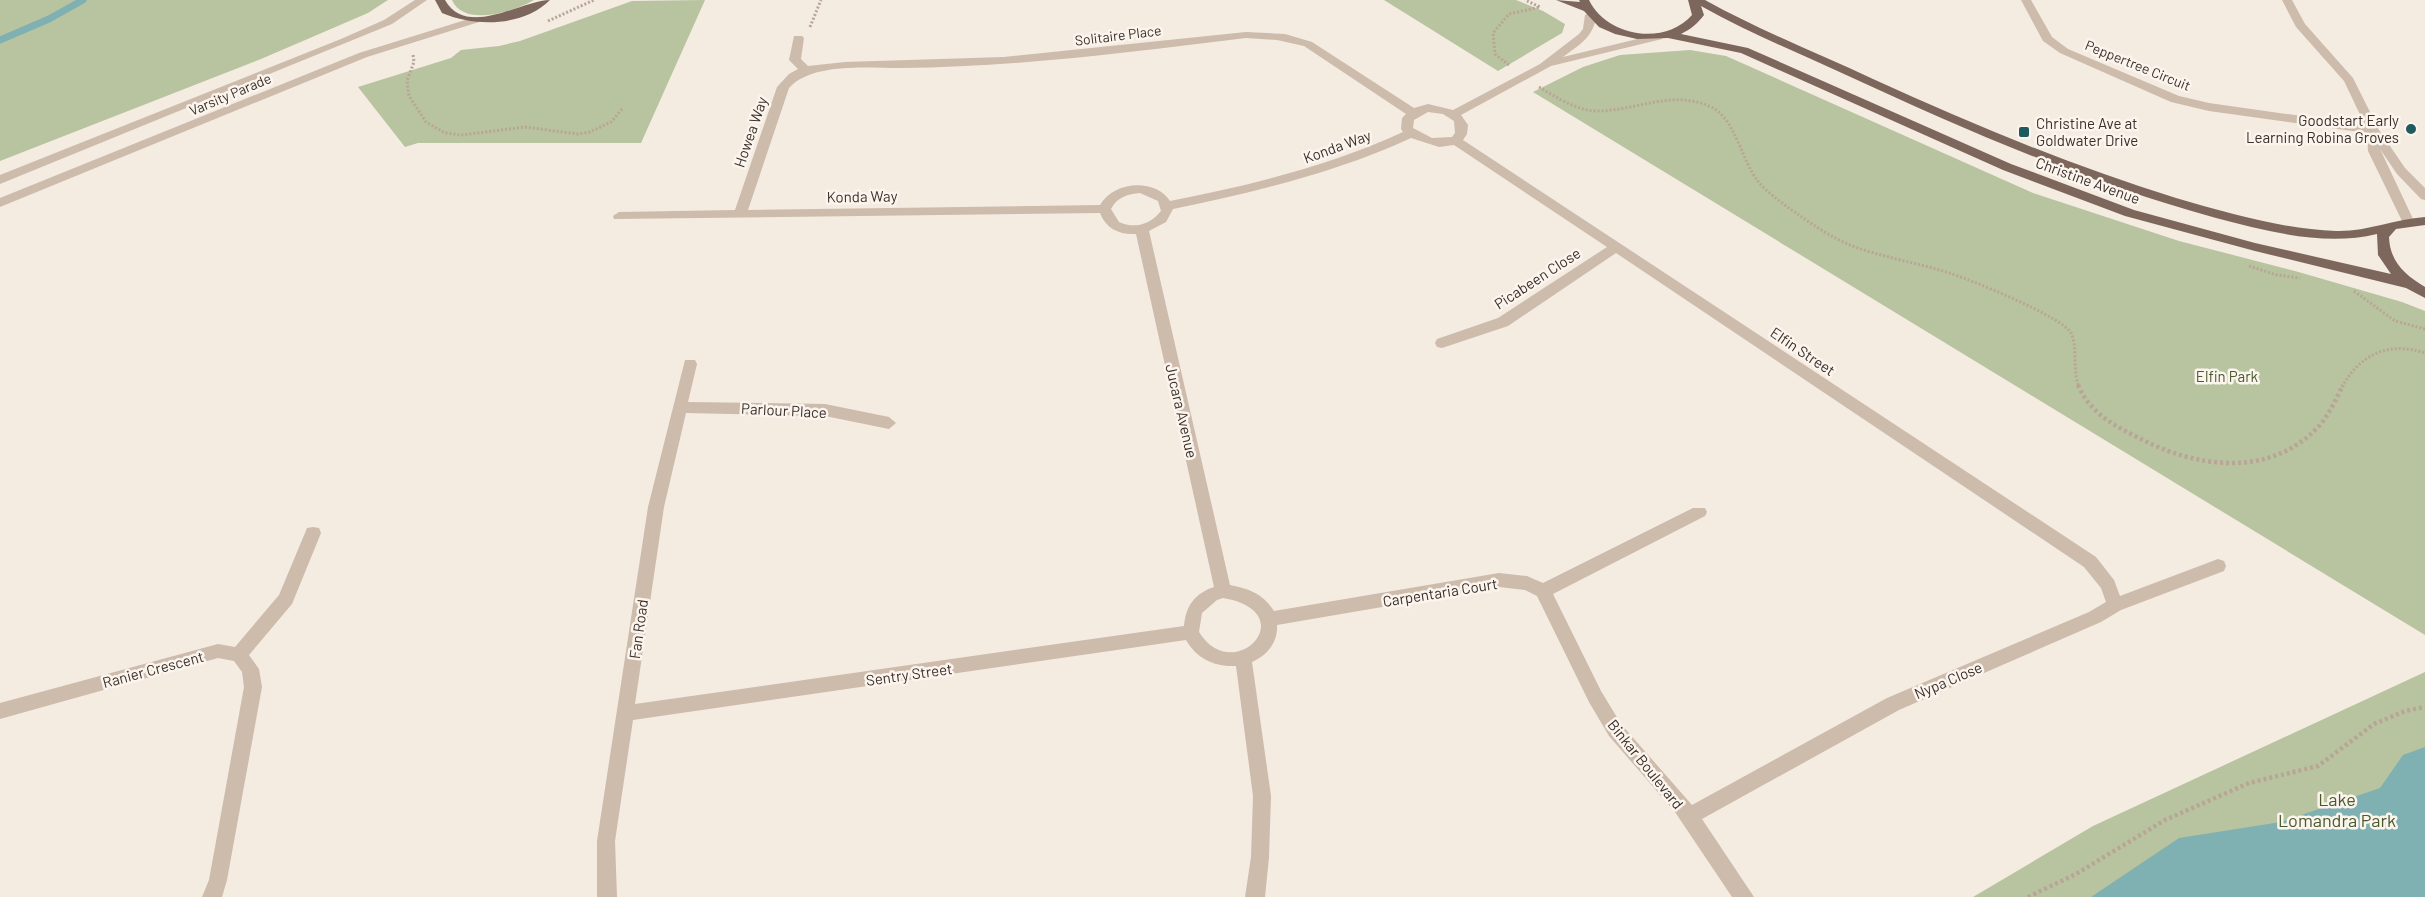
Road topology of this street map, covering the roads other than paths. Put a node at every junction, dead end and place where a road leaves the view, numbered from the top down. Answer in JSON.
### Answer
{"nodes":[{"id":1,"x":422,"y":0,"type":"edge"},
{"id":2,"x":440,"y":0,"type":"edge"},
{"id":3,"x":545,"y":0,"type":"edge"},
{"id":4,"x":556,"y":0,"type":"edge"},
{"id":5,"x":1561,"y":0,"type":"edge"},
{"id":6,"x":1695,"y":0,"type":"edge"},
{"id":7,"x":2026,"y":0,"type":"edge"},
{"id":8,"x":2292,"y":0,"type":"edge"},
{"id":9,"x":535,"y":7,"type":"junction"},
{"id":10,"x":1587,"y":7,"type":"edge"},
{"id":11,"x":475,"y":20,"type":"junction"},
{"id":12,"x":1664,"y":36,"type":"junction"},
{"id":13,"x":798,"y":38,"type":"road end"},
{"id":14,"x":1544,"y":66,"type":"junction"},
{"id":15,"x":805,"y":70,"type":"junction"},
{"id":16,"x":1413,"y":113,"type":"junction"},
{"id":17,"x":1454,"y":114,"type":"junction"},
{"id":18,"x":2373,"y":130,"type":"junction"},
{"id":19,"x":1410,"y":134,"type":"junction"},
{"id":20,"x":1455,"y":140,"type":"junction"},
{"id":21,"x":0,"y":180,"type":"edge"},
{"id":22,"x":2425,"y":196,"type":"edge"},
{"id":23,"x":0,"y":203,"type":"edge"},
{"id":24,"x":1167,"y":206,"type":"junction"},
{"id":25,"x":1106,"y":210,"type":"junction"},
{"id":26,"x":740,"y":215,"type":"junction"},
{"id":27,"x":619,"y":216,"type":"dead end"},
{"id":28,"x":2408,"y":221,"type":"junction"},
{"id":29,"x":2425,"y":221,"type":"edge"},
{"id":30,"x":2392,"y":226,"type":"junction"},
{"id":31,"x":1142,"y":230,"type":"junction"},
{"id":32,"x":1615,"y":248,"type":"junction"},
{"id":33,"x":2407,"y":283,"type":"junction"},
{"id":34,"x":2425,"y":294,"type":"edge"},
{"id":35,"x":1442,"y":343,"type":"dead end"},
{"id":36,"x":690,"y":364,"type":"dead end"},
{"id":37,"x":678,"y":407,"type":"junction"},
{"id":38,"x":889,"y":423,"type":"dead end"},
{"id":39,"x":1699,"y":512,"type":"dead end"},
{"id":40,"x":314,"y":533,"type":"dead end"},
{"id":41,"x":2218,"y":566,"type":"dead end"},
{"id":42,"x":1223,"y":591,"type":"junction"},
{"id":43,"x":1543,"y":591,"type":"junction"},
{"id":44,"x":2115,"y":605,"type":"junction"},
{"id":45,"x":1270,"y":619,"type":"junction"},
{"id":46,"x":1191,"y":632,"type":"junction"},
{"id":47,"x":239,"y":655,"type":"junction"},
{"id":48,"x":1243,"y":658,"type":"junction"},
{"id":49,"x":0,"y":711,"type":"edge"},
{"id":50,"x":626,"y":712,"type":"junction"},
{"id":51,"x":1689,"y":816,"type":"junction"},
{"id":52,"x":212,"y":897,"type":"edge"},
{"id":53,"x":607,"y":897,"type":"edge"},
{"id":54,"x":1255,"y":897,"type":"edge"},
{"id":55,"x":1744,"y":897,"type":"edge"}],
"edges":[{"from":1,"to":21,"type":"street","name":"Varsity Parade"},
{"from":2,"to":11,"type":"main road"},
{"from":3,"to":9,"type":"main road"},
{"from":4,"to":9,"type":"main road"},
{"from":5,"to":10,"type":"main road"},
{"from":6,"to":12,"type":"main road"},
{"from":6,"to":30,"type":"main road","name":"Christine Avenue"},
{"from":7,"to":18,"type":"street","name":"Peppertree Circuit"},
{"from":8,"to":18,"type":"street"},
{"from":9,"to":11,"type":"main road"},
{"from":10,"to":12,"type":"main road","name":"Christine Avenue"},
{"from":10,"to":14,"type":"street"},
{"from":11,"to":23,"type":"street","name":"Varsity Parade"},
{"from":12,"to":14,"type":"street"},
{"from":12,"to":33,"type":"main road","name":"Christine Avenue"},
{"from":13,"to":15,"type":"street"},
{"from":14,"to":17,"type":"street"},
{"from":15,"to":16,"type":"street","name":"Solitaire Place"},
{"from":15,"to":26,"type":"street","name":"Howea Way"},
{"from":16,"to":17,"type":"street"},
{"from":16,"to":19,"type":"street"},
{"from":17,"to":20,"type":"street"},
{"from":18,"to":22,"type":"street"},
{"from":18,"to":28,"type":"street"},
{"from":19,"to":20,"type":"street"},
{"from":19,"to":24,"type":"street","name":"Konda Way"},
{"from":20,"to":32,"type":"street","name":"Elfin Street"},
{"from":24,"to":25,"type":"street"},
{"from":24,"to":31,"type":"street"},
{"from":25,"to":26,"type":"street","name":"Konda Way"},
{"from":25,"to":31,"type":"street"},
{"from":26,"to":27,"type":"street","name":"Konda Way"},
{"from":28,"to":29,"type":"main road","name":"Christine Avenue"},
{"from":28,"to":30,"type":"main road","name":"Christine Avenue"},
{"from":30,"to":33,"type":"main road"},
{"from":31,"to":42,"type":"street","name":"Jucara Avenue"},
{"from":32,"to":35,"type":"street","name":"Picabeen Close"},
{"from":32,"to":44,"type":"street","name":"Elfin Street"},
{"from":33,"to":34,"type":"main road"},
{"from":36,"to":37,"type":"street","name":"Fan Road"},
{"from":37,"to":38,"type":"street","name":"Parlour Place"},
{"from":37,"to":50,"type":"street","name":"Fan Road"},
{"from":39,"to":43,"type":"street"},
{"from":40,"to":47,"type":"street"},
{"from":41,"to":44,"type":"street","name":"Nypa Close"},
{"from":42,"to":45,"type":"street"},
{"from":42,"to":46,"type":"street"},
{"from":43,"to":45,"type":"street","name":"Carpentaria Court"},
{"from":43,"to":51,"type":"street","name":"Binkar Boulevard"},
{"from":44,"to":51,"type":"street","name":"Nypa Close"},
{"from":45,"to":48,"type":"street"},
{"from":46,"to":48,"type":"street"},
{"from":46,"to":50,"type":"street","name":"Sentry Street"},
{"from":47,"to":49,"type":"street","name":"Ranier Crescent"},
{"from":47,"to":52,"type":"street"},
{"from":48,"to":54,"type":"street"},
{"from":50,"to":53,"type":"street","name":"Fan Road"},
{"from":51,"to":55,"type":"street","name":"Binkar Boulevard"}]}
